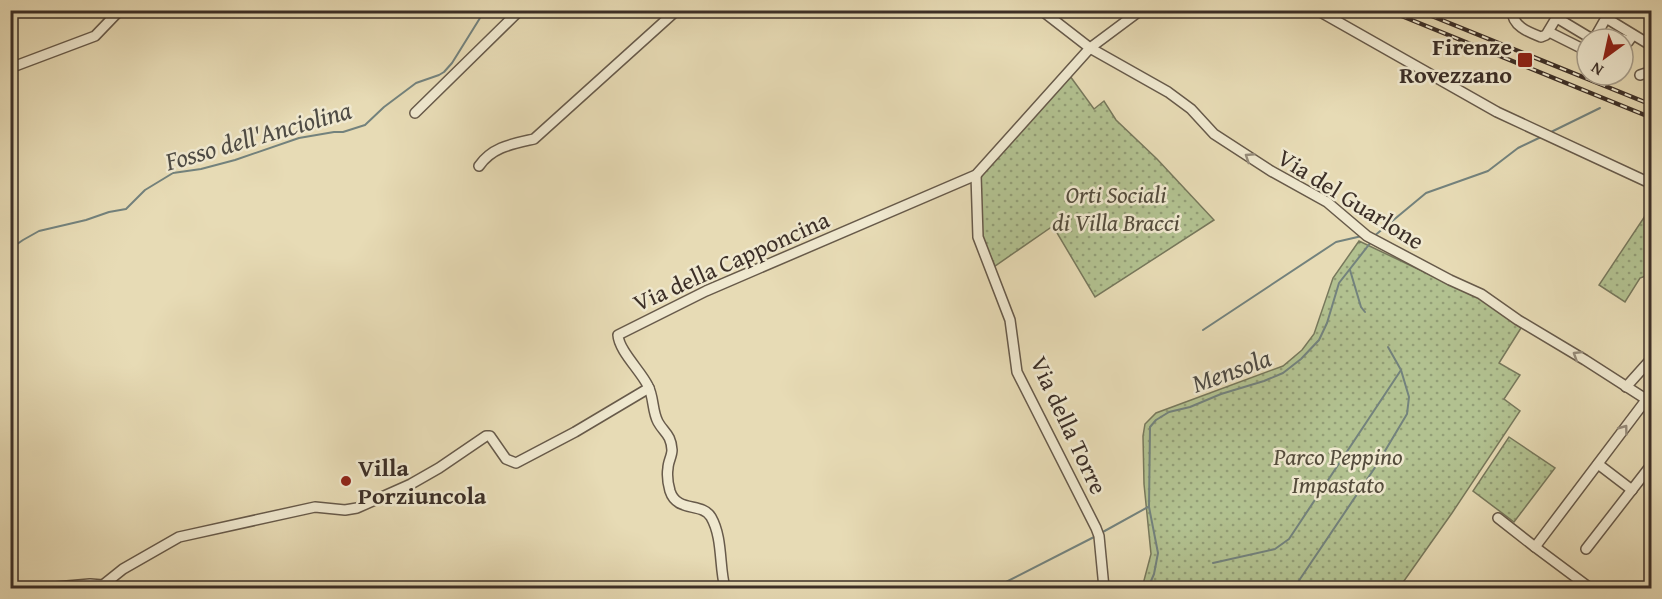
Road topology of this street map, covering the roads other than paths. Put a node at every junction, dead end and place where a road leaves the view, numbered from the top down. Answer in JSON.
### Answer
{"nodes":[{"id":1,"x":120,"y":10,"type":"edge"},
{"id":2,"x":520,"y":10,"type":"edge"},
{"id":3,"x":677,"y":10,"type":"edge"},
{"id":4,"x":1041,"y":10,"type":"edge"},
{"id":5,"x":1142,"y":10,"type":"edge"},
{"id":6,"x":1317,"y":10,"type":"edge"},
{"id":7,"x":1512,"y":10,"type":"edge"},
{"id":8,"x":1559,"y":14,"type":"edge"},
{"id":9,"x":1608,"y":14,"type":"edge"},
{"id":10,"x":1577,"y":27,"type":"edge"},
{"id":11,"x":1600,"y":27,"type":"edge"},
{"id":12,"x":1623,"y":27,"type":"edge"},
{"id":13,"x":1549,"y":32,"type":"junction"},
{"id":14,"x":1635,"y":36,"type":"edge"},
{"id":15,"x":1575,"y":45,"type":"edge"},
{"id":16,"x":1652,"y":46,"type":"edge"},
{"id":17,"x":1090,"y":48,"type":"junction"},
{"id":18,"x":10,"y":68,"type":"edge"},
{"id":19,"x":1652,"y":71,"type":"edge"},
{"id":20,"x":1640,"y":75,"type":"dead end"},
{"id":21,"x":415,"y":113,"type":"dead end"},
{"id":22,"x":479,"y":166,"type":"dead end"},
{"id":23,"x":976,"y":175,"type":"junction"},
{"id":24,"x":1652,"y":184,"type":"edge"},
{"id":25,"x":1652,"y":358,"type":"edge"},
{"id":26,"x":1626,"y":387,"type":"junction"},
{"id":27,"x":649,"y":388,"type":"junction"},
{"id":28,"x":1649,"y":402,"type":"edge"},
{"id":29,"x":1598,"y":464,"type":"junction"},
{"id":30,"x":1652,"y":464,"type":"edge"},
{"id":31,"x":1632,"y":490,"type":"junction"},
{"id":32,"x":1498,"y":518,"type":"dead end"},
{"id":33,"x":1535,"y":547,"type":"junction"},
{"id":34,"x":1587,"y":549,"type":"dead end"},
{"id":35,"x":103,"y":587,"type":"edge"},
{"id":36,"x":44,"y":588,"type":"edge"},
{"id":37,"x":725,"y":588,"type":"edge"},
{"id":38,"x":1104,"y":588,"type":"edge"},
{"id":39,"x":1590,"y":588,"type":"edge"}],
"edges":[{"from":1,"to":18,"type":"street"},
{"from":2,"to":21,"type":"street"},
{"from":3,"to":22,"type":"street"},
{"from":4,"to":17,"type":"street","name":"Via del Guarlone"},
{"from":5,"to":17,"type":"street"},
{"from":6,"to":24,"type":"street"},
{"from":7,"to":13,"type":"street"},
{"from":8,"to":10,"type":"street"},
{"from":8,"to":13,"type":"street"},
{"from":9,"to":11,"type":"street"},
{"from":9,"to":12,"type":"street"},
{"from":13,"to":15,"type":"street"},
{"from":14,"to":16,"type":"street"},
{"from":17,"to":23,"type":"street"},
{"from":26,"to":17,"type":"street","name":"Via del Guarlone","one_way":true},
{"from":19,"to":20,"type":"street"},
{"from":23,"to":27,"type":"street","name":"Via della Capponcina"},
{"from":23,"to":38,"type":"street","name":"Via della Torre"},
{"from":25,"to":26,"type":"street"},
{"from":26,"to":28,"type":"street","name":"Via del Guarlone"},
{"from":27,"to":35,"type":"street"},
{"from":27,"to":37,"type":"street"},
{"from":29,"to":28,"type":"street","one_way":true},
{"from":29,"to":31,"type":"street"},
{"from":29,"to":33,"type":"street"},
{"from":30,"to":31,"type":"street"},
{"from":31,"to":34,"type":"street"},
{"from":32,"to":33,"type":"street"},
{"from":33,"to":39,"type":"street"},
{"from":35,"to":36,"type":"street"}]}
